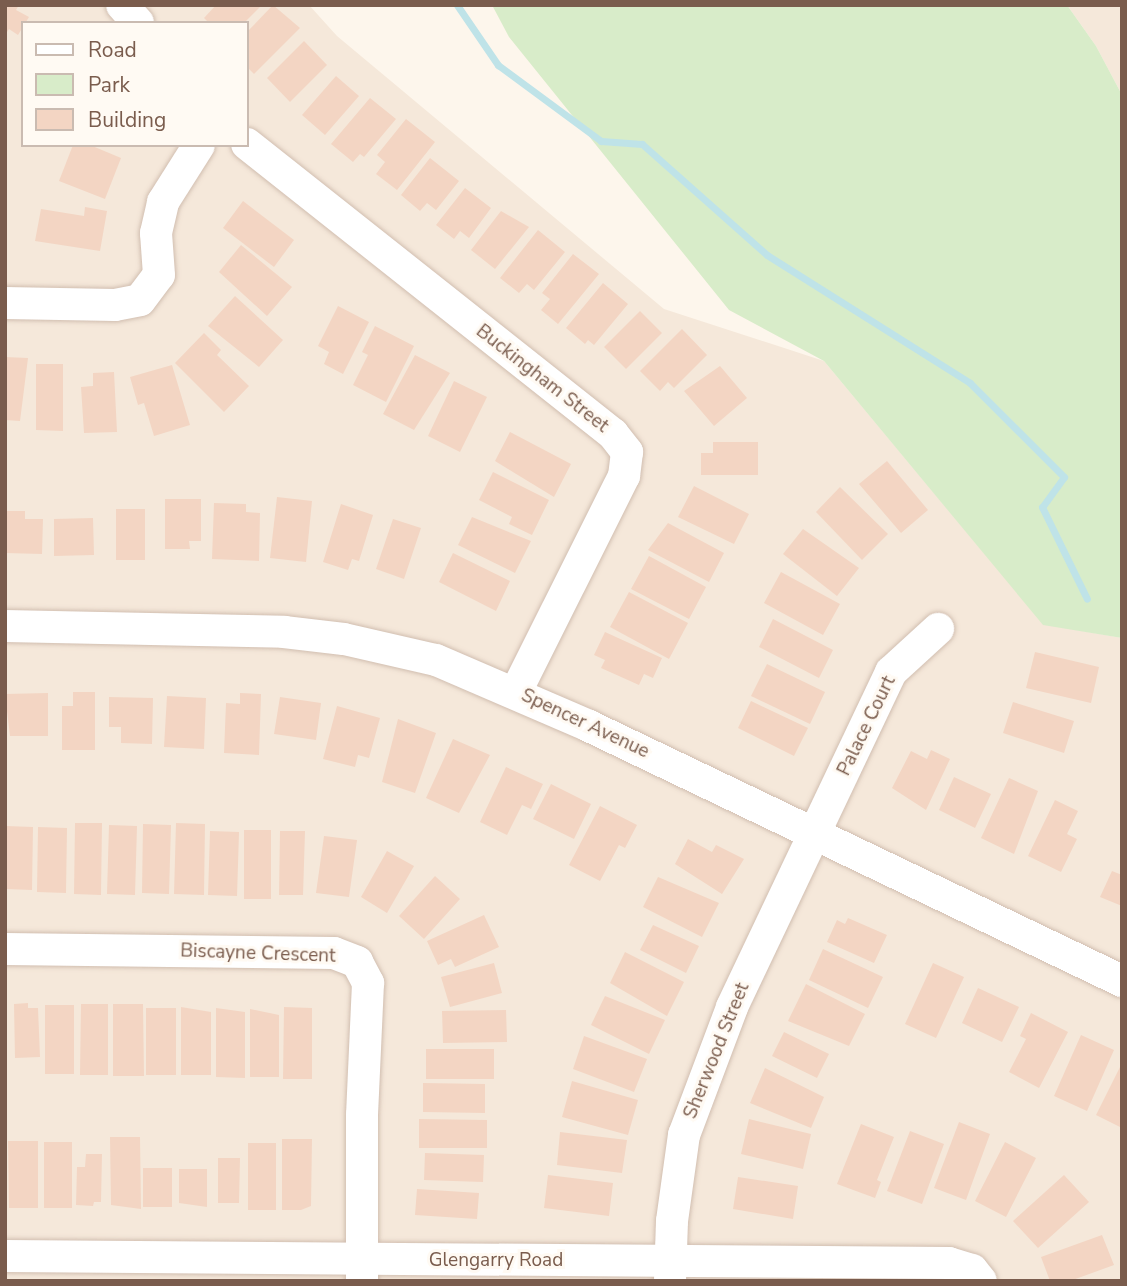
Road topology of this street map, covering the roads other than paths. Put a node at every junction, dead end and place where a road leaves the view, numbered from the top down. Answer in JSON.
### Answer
{"nodes":[{"id":1,"x":121,"y":5,"type":"edge"},
{"id":2,"x":136,"y":21,"type":"edge"},
{"id":3,"x":248,"y":145,"type":"edge"},
{"id":4,"x":198,"y":147,"type":"edge"},
{"id":5,"x":5,"y":303,"type":"edge"},
{"id":6,"x":5,"y":626,"type":"edge"},
{"id":7,"x":938,"y":629,"type":"dead end"},
{"id":8,"x":516,"y":692,"type":"junction"},
{"id":9,"x":814,"y":835,"type":"junction"},
{"id":10,"x":5,"y":949,"type":"edge"},
{"id":11,"x":1122,"y":981,"type":"edge"},
{"id":12,"x":5,"y":1256,"type":"edge"},
{"id":13,"x":362,"y":1271,"type":"edge"},
{"id":14,"x":669,"y":1272,"type":"edge"},
{"id":15,"x":981,"y":1281,"type":"edge"}],
"edges":[{"from":1,"to":2,"type":"street"},
{"from":3,"to":8,"type":"street","name":"Buckingham Street"},
{"from":4,"to":5,"type":"street"},
{"from":6,"to":8,"type":"street","name":"Spencer Avenue"},
{"from":7,"to":9,"type":"street","name":"Palace Court"},
{"from":8,"to":9,"type":"street","name":"Spencer Avenue"},
{"from":9,"to":11,"type":"street","name":"Spencer Avenue"},
{"from":9,"to":14,"type":"street","name":"Sherwood Street"},
{"from":10,"to":13,"type":"street","name":"Biscayne Crescent"},
{"from":12,"to":13,"type":"street","name":"Glengarry Road"},
{"from":13,"to":14,"type":"street","name":"Glengarry Road"},
{"from":14,"to":15,"type":"street","name":"Glengarry Road"}]}
